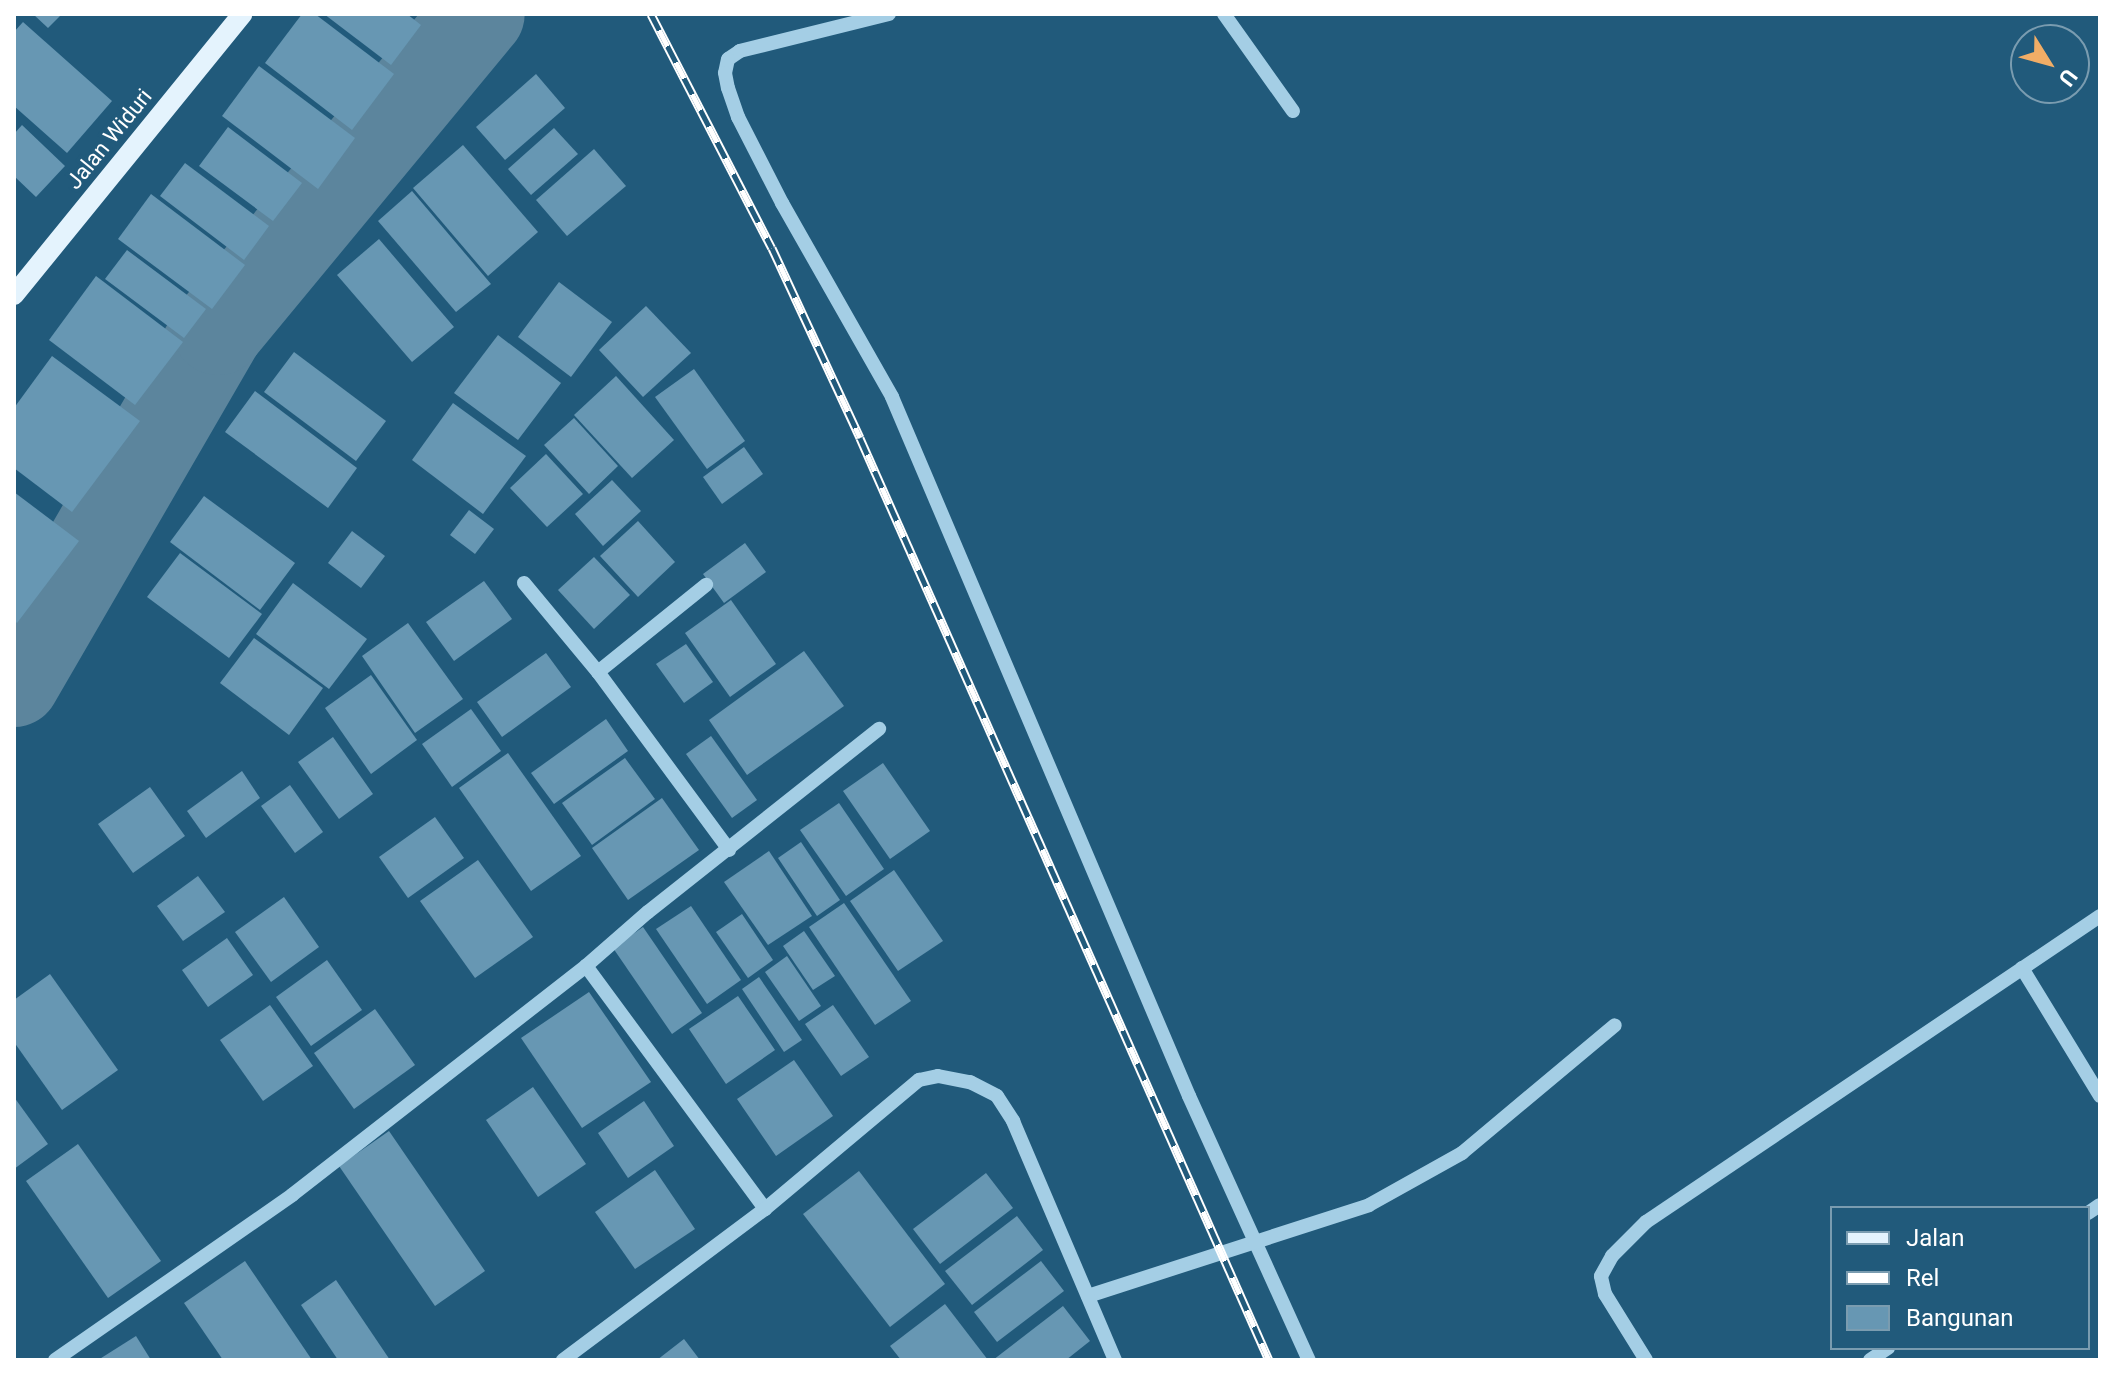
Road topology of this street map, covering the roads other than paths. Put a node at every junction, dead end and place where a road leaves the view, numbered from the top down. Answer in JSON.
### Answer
{"nodes":[{"id":1,"x":242,"y":14,"type":"edge"},
{"id":2,"x":889,"y":14,"type":"edge"},
{"id":3,"x":1224,"y":14,"type":"edge"},
{"id":4,"x":1293,"y":111,"type":"dead end"},
{"id":5,"x":14,"y":295,"type":"edge"},
{"id":6,"x":524,"y":583,"type":"dead end"},
{"id":7,"x":706,"y":585,"type":"dead end"},
{"id":8,"x":598,"y":672,"type":"junction"},
{"id":9,"x":879,"y":729,"type":"dead end"},
{"id":10,"x":729,"y":850,"type":"junction"},
{"id":11,"x":2100,"y":916,"type":"edge"},
{"id":12,"x":586,"y":966,"type":"junction"},
{"id":13,"x":2022,"y":968,"type":"junction"},
{"id":14,"x":1615,"y":1025,"type":"dead end"},
{"id":15,"x":2100,"y":1096,"type":"edge"},
{"id":16,"x":765,"y":1209,"type":"junction"},
{"id":17,"x":1258,"y":1243,"type":"junction"},
{"id":18,"x":1088,"y":1296,"type":"junction"},
{"id":19,"x":55,"y":1360,"type":"edge"},
{"id":20,"x":563,"y":1360,"type":"edge"},
{"id":21,"x":1115,"y":1360,"type":"edge"},
{"id":22,"x":1309,"y":1360,"type":"edge"},
{"id":23,"x":1646,"y":1360,"type":"edge"}],
"edges":[{"from":1,"to":5,"type":"main road","name":"Jalan Widuri"},
{"from":2,"to":17,"type":"street"},
{"from":3,"to":4,"type":"street"},
{"from":6,"to":8,"type":"street"},
{"from":7,"to":8,"type":"street"},
{"from":8,"to":10,"type":"street"},
{"from":9,"to":10,"type":"street"},
{"from":10,"to":12,"type":"street"},
{"from":11,"to":13,"type":"street"},
{"from":12,"to":16,"type":"street"},
{"from":12,"to":19,"type":"street"},
{"from":13,"to":15,"type":"street"},
{"from":13,"to":23,"type":"street"},
{"from":14,"to":17,"type":"street"},
{"from":16,"to":18,"type":"street"},
{"from":16,"to":20,"type":"street"},
{"from":17,"to":18,"type":"street"},
{"from":17,"to":22,"type":"street"},
{"from":18,"to":21,"type":"street"}]}
